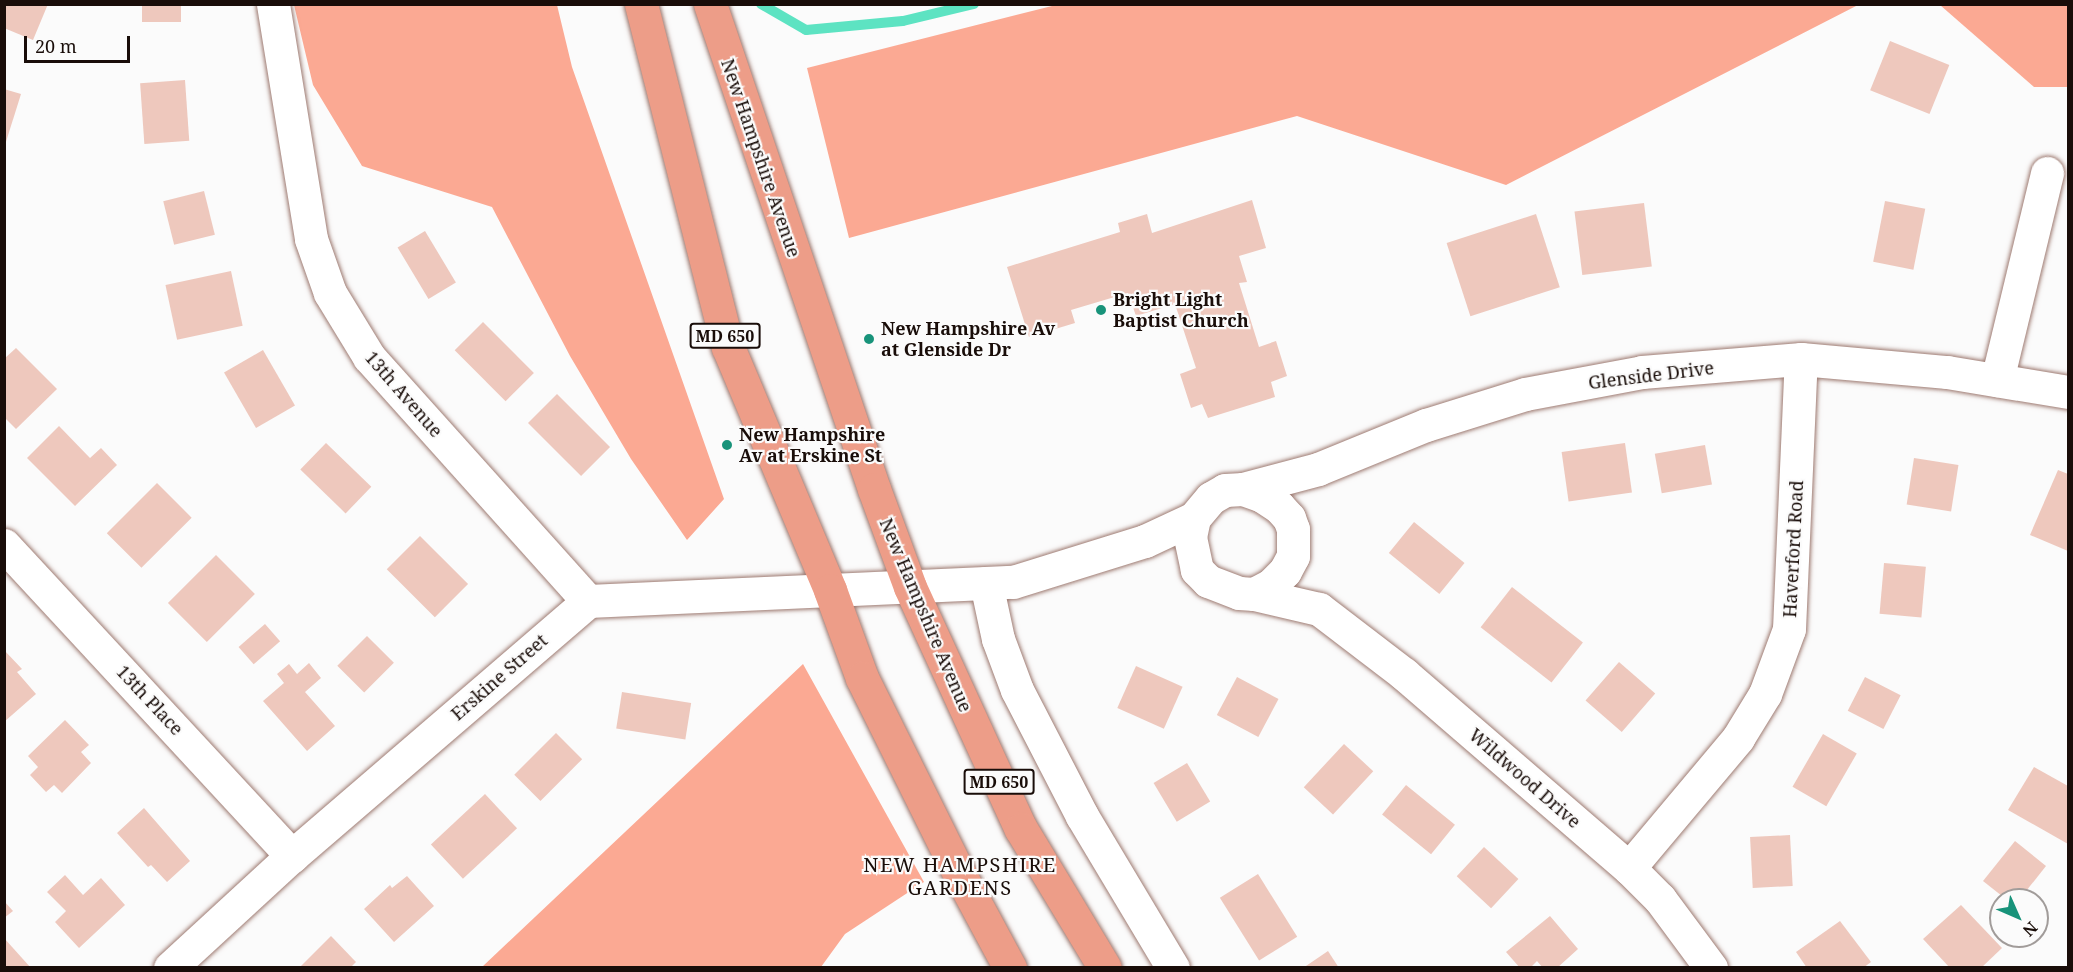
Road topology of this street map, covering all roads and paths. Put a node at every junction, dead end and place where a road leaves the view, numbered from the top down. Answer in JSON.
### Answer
{"nodes":[{"id":1,"x":273,"y":4,"type":"edge"},
{"id":2,"x":641,"y":4,"type":"edge"},
{"id":3,"x":710,"y":4,"type":"edge"},
{"id":4,"x":2047,"y":172,"type":"dead end"},
{"id":5,"x":1801,"y":359,"type":"junction"},
{"id":6,"x":1997,"y":380,"type":"junction"},
{"id":7,"x":2068,"y":392,"type":"edge"},
{"id":8,"x":1318,"y":469,"type":"junction"},
{"id":9,"x":1243,"y":489,"type":"junction"},
{"id":10,"x":1194,"y":518,"type":"junction"},
{"id":11,"x":1289,"y":518,"type":"junction"},
{"id":12,"x":1145,"y":541,"type":"junction"},
{"id":13,"x":4,"y":546,"type":"edge"},
{"id":14,"x":1192,"y":553,"type":"junction"},
{"id":15,"x":1293,"y":556,"type":"junction"},
{"id":16,"x":986,"y":583,"type":"junction"},
{"id":17,"x":910,"y":587,"type":"junction"},
{"id":18,"x":830,"y":590,"type":"junction"},
{"id":19,"x":1254,"y":594,"type":"junction"},
{"id":20,"x":588,"y":601,"type":"junction"},
{"id":21,"x":1318,"y":609,"type":"junction"},
{"id":22,"x":292,"y":856,"type":"junction"},
{"id":23,"x":1629,"y":868,"type":"junction"},
{"id":24,"x":170,"y":968,"type":"edge"},
{"id":25,"x":1010,"y":968,"type":"edge"},
{"id":26,"x":1105,"y":968,"type":"edge"},
{"id":27,"x":1173,"y":968,"type":"edge"},
{"id":28,"x":1712,"y":968,"type":"edge"}],
"edges":[{"from":1,"to":20,"type":"street","name":"13th Avenue"},
{"from":2,"to":18,"type":"main road","number":"MD 650"},
{"from":3,"to":17,"type":"main road","name":"New Hampshire Avenue","number":"MD 650"},
{"from":4,"to":6,"type":"street"},
{"from":5,"to":6,"type":"street","name":"Glenside Drive"},
{"from":5,"to":8,"type":"street","name":"Glenside Drive"},
{"from":5,"to":23,"type":"street","name":"Haverford Road"},
{"from":6,"to":7,"type":"street","name":"Glenside Drive"},
{"from":8,"to":9,"type":"street","name":"Glenside Drive"},
{"from":8,"to":11,"type":"street"},
{"from":9,"to":10,"type":"street"},
{"from":9,"to":11,"type":"street"},
{"from":10,"to":12,"type":"street"},
{"from":10,"to":14,"type":"street"},
{"from":11,"to":15,"type":"street"},
{"from":12,"to":14,"type":"street"},
{"from":12,"to":16,"type":"street"},
{"from":13,"to":22,"type":"street","name":"13th Place"},
{"from":14,"to":19,"type":"street"},
{"from":15,"to":19,"type":"street"},
{"from":15,"to":21,"type":"street","name":"Wildwood Drive"},
{"from":16,"to":17,"type":"street"},
{"from":16,"to":27,"type":"street"},
{"from":17,"to":18,"type":"street"},
{"from":17,"to":26,"type":"main road","name":"New Hampshire Avenue","number":"MD 650"},
{"from":18,"to":20,"type":"street"},
{"from":18,"to":25,"type":"main road","number":"MD 650"},
{"from":19,"to":21,"type":"street","name":"Wildwood Drive"},
{"from":20,"to":22,"type":"street","name":"Erskine Street"},
{"from":21,"to":23,"type":"street","name":"Wildwood Drive"},
{"from":22,"to":24,"type":"street","name":"Erskine Street"},
{"from":23,"to":28,"type":"street","name":"Wildwood Drive"}]}
